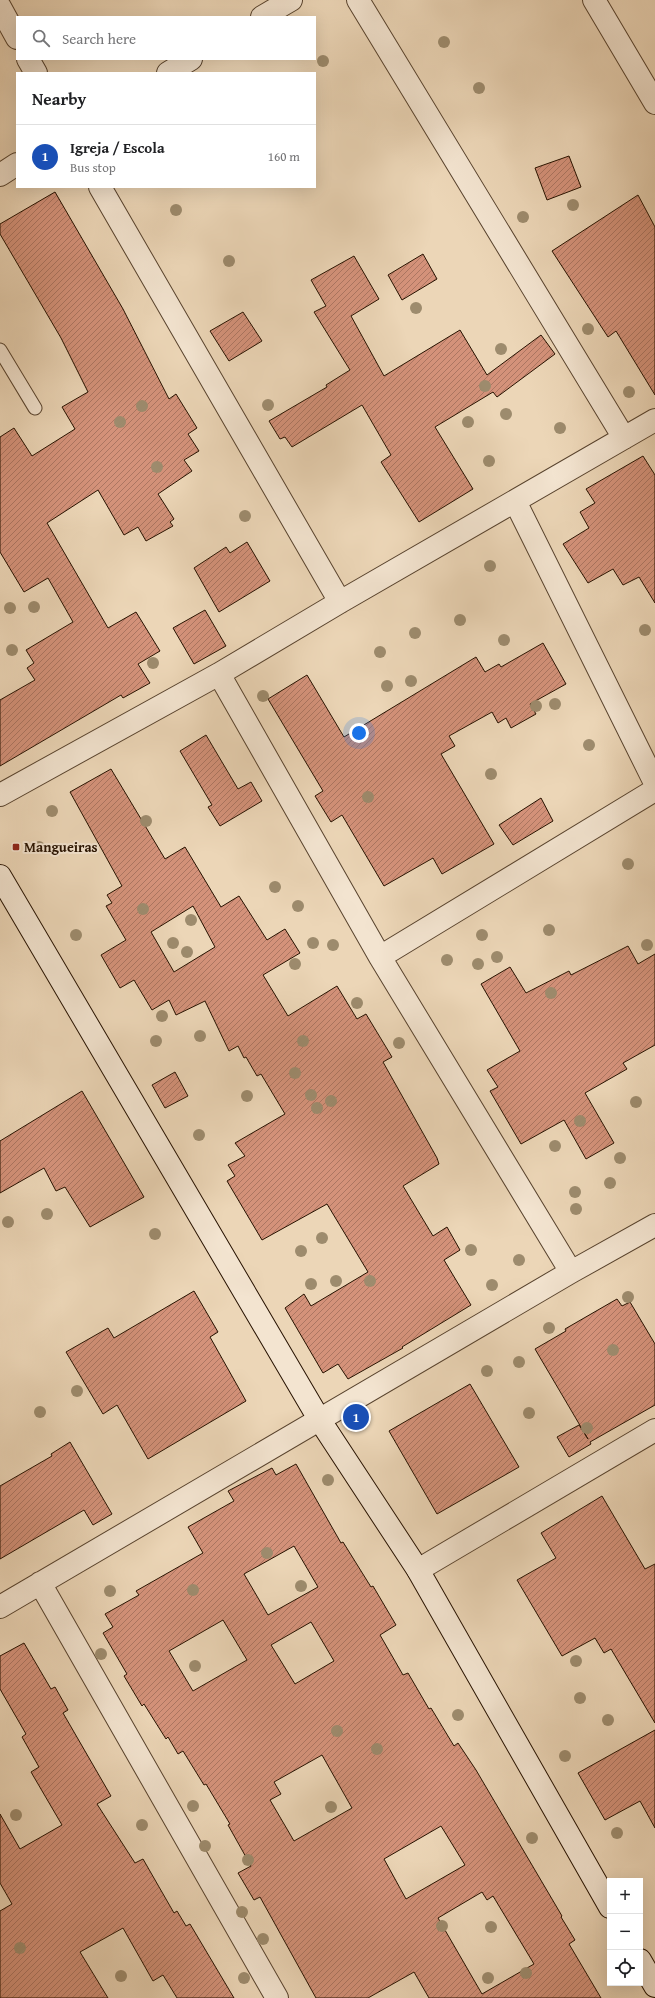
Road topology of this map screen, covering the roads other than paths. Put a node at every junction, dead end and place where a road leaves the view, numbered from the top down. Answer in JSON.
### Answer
{"nodes":[{"id":1,"x":291,"y":0,"type":"edge"},
{"id":2,"x":358,"y":0,"type":"edge"},
{"id":3,"x":594,"y":0,"type":"edge"},
{"id":4,"x":0,"y":7,"type":"edge"},
{"id":5,"x":264,"y":16,"type":"edge"},
{"id":6,"x":16,"y":36,"type":"edge"},
{"id":7,"x":29,"y":60,"type":"edge"},
{"id":8,"x":190,"y":60,"type":"edge"},
{"id":9,"x":35,"y":72,"type":"edge"},
{"id":10,"x":170,"y":72,"type":"edge"},
{"id":11,"x":655,"y":103,"type":"edge"},
{"id":12,"x":16,"y":165,"type":"edge"},
{"id":13,"x":0,"y":175,"type":"edge"},
{"id":14,"x":101,"y":188,"type":"edge"},
{"id":15,"x":0,"y":350,"type":"edge"},
{"id":16,"x":35,"y":408,"type":"dead end"},
{"id":17,"x":655,"y":420,"type":"edge"},
{"id":18,"x":624,"y":438,"type":"junction"},
{"id":19,"x":515,"y":501,"type":"junction"},
{"id":20,"x":340,"y":602,"type":"junction"},
{"id":21,"x":220,"y":674,"type":"junction"},
{"id":22,"x":655,"y":783,"type":"edge"},
{"id":23,"x":655,"y":790,"type":"edge"},
{"id":24,"x":0,"y":795,"type":"edge"},
{"id":25,"x":0,"y":876,"type":"edge"},
{"id":26,"x":380,"y":957,"type":"junction"},
{"id":27,"x":655,"y":1225,"type":"edge"},
{"id":28,"x":571,"y":1272,"type":"junction"},
{"id":29,"x":320,"y":1420,"type":"junction"},
{"id":30,"x":655,"y":1430,"type":"edge"},
{"id":31,"x":418,"y":1570,"type":"junction"},
{"id":32,"x":40,"y":1583,"type":"junction"},
{"id":33,"x":0,"y":1607,"type":"edge"},
{"id":34,"x":607,"y":1902,"type":"edge"},
{"id":35,"x":643,"y":1965,"type":"edge"},
{"id":36,"x":655,"y":1986,"type":"edge"},
{"id":37,"x":277,"y":1998,"type":"edge"}],
"edges":[{"from":1,"to":5,"type":"street"},
{"from":2,"to":18,"type":"street"},
{"from":3,"to":11,"type":"street"},
{"from":4,"to":6,"type":"street"},
{"from":7,"to":9,"type":"street"},
{"from":8,"to":10,"type":"street"},
{"from":12,"to":13,"type":"street"},
{"from":14,"to":20,"type":"street"},
{"from":15,"to":16,"type":"lane"},
{"from":17,"to":18,"type":"street"},
{"from":18,"to":19,"type":"street"},
{"from":19,"to":20,"type":"street"},
{"from":19,"to":22,"type":"street"},
{"from":20,"to":21,"type":"street"},
{"from":21,"to":24,"type":"street"},
{"from":21,"to":26,"type":"street"},
{"from":23,"to":26,"type":"street"},
{"from":25,"to":29,"type":"street"},
{"from":26,"to":28,"type":"street"},
{"from":27,"to":28,"type":"street"},
{"from":28,"to":29,"type":"street"},
{"from":29,"to":31,"type":"street"},
{"from":29,"to":32,"type":"street"},
{"from":30,"to":31,"type":"street"},
{"from":31,"to":34,"type":"street"},
{"from":32,"to":33,"type":"street"},
{"from":32,"to":37,"type":"street"},
{"from":35,"to":36,"type":"street"}]}
